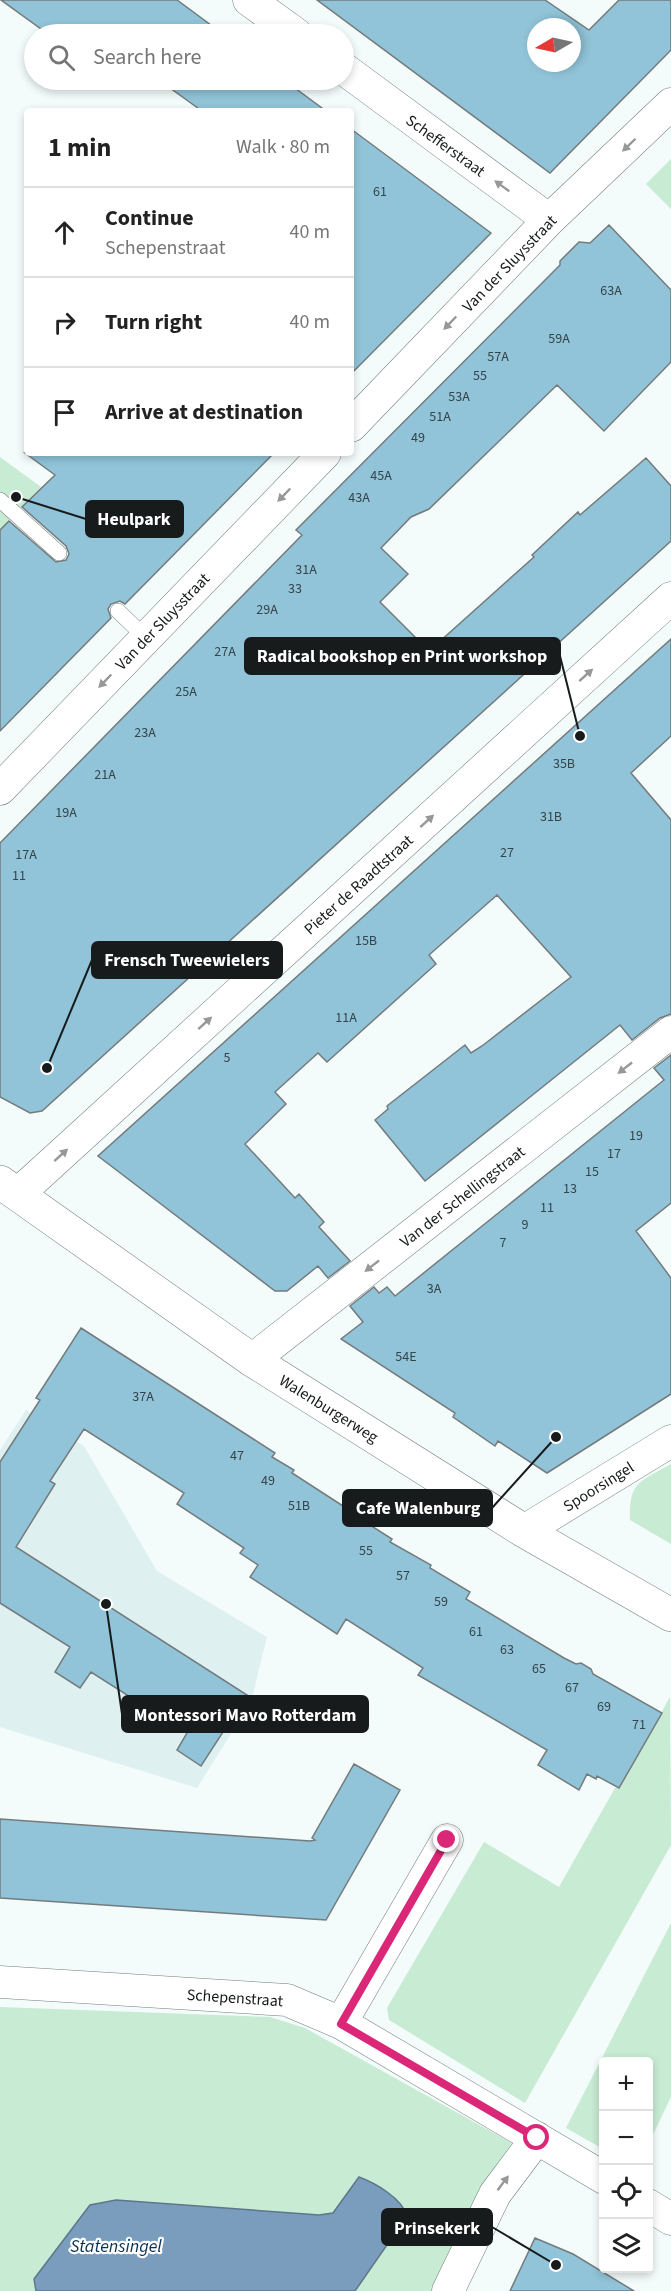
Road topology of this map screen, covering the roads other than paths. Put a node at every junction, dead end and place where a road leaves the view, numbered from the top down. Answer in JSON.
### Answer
{"nodes":[{"id":1,"x":249,"y":0,"type":"edge"},
{"id":2,"x":282,"y":24,"type":"edge"},
{"id":3,"x":354,"y":76,"type":"edge"},
{"id":4,"x":671,"y":104,"type":"edge"},
{"id":5,"x":549,"y":220,"type":"junction"},
{"id":6,"x":354,"y":423,"type":"edge"},
{"id":7,"x":322,"y":456,"type":"edge"},
{"id":8,"x":0,"y":500,"type":"edge"},
{"id":9,"x":59,"y":553,"type":"dead end"},
{"id":10,"x":671,"y":598,"type":"edge"},
{"id":11,"x":118,"y":611,"type":"dead end"},
{"id":12,"x":146,"y":638,"type":"junction"},
{"id":13,"x":0,"y":789,"type":"edge"},
{"id":14,"x":671,"y":1032,"type":"edge"},
{"id":15,"x":9,"y":1188,"type":"edge"},
{"id":16,"x":252,"y":1360,"type":"junction"},
{"id":17,"x":671,"y":1441,"type":"edge"},
{"id":18,"x":524,"y":1531,"type":"junction"},
{"id":19,"x":671,"y":1615,"type":"edge"},
{"id":20,"x":447,"y":1840,"type":"dead end"},
{"id":21,"x":0,"y":1982,"type":"edge"},
{"id":22,"x":341,"y":2024,"type":"junction"},
{"id":23,"x":537,"y":2138,"type":"junction"},
{"id":24,"x":599,"y":2176,"type":"edge"},
{"id":25,"x":653,"y":2208,"type":"edge"},
{"id":26,"x":671,"y":2219,"type":"edge"},
{"id":27,"x":448,"y":2291,"type":"edge"}],
"edges":[{"from":1,"to":2,"type":"street"},
{"from":5,"to":3,"type":"street","name":"Schefferstraat","one_way":true},
{"from":4,"to":5,"type":"street","name":"Van der Sluysstraat","one_way":true},
{"from":5,"to":6,"type":"street","name":"Van der Sluysstraat","one_way":true},
{"from":7,"to":12,"type":"street","name":"Van der Sluysstraat","one_way":true},
{"from":8,"to":9,"type":"lane"},
{"from":15,"to":10,"type":"street","name":"Pieter de Raadtstraat","one_way":true},
{"from":11,"to":12,"type":"lane"},
{"from":12,"to":13,"type":"street","name":"Van der Sluysstraat","one_way":true},
{"from":14,"to":16,"type":"street","name":"Van der Schellingstraat","one_way":true},
{"from":15,"to":16,"type":"street","name":"Walenburgerweg"},
{"from":16,"to":18,"type":"street","name":"Walenburgerweg"},
{"from":17,"to":18,"type":"street","name":"Spoorsingel"},
{"from":18,"to":19,"type":"street","name":"Walenburgerweg"},
{"from":20,"to":22,"type":"street"},
{"from":21,"to":22,"type":"street","name":"Schepenstraat"},
{"from":22,"to":23,"type":"street","name":"Schepenstraat"},
{"from":23,"to":24,"type":"street","name":"Schepenstraat"},
{"from":27,"to":23,"type":"street","one_way":true},
{"from":25,"to":26,"type":"street"}]}
